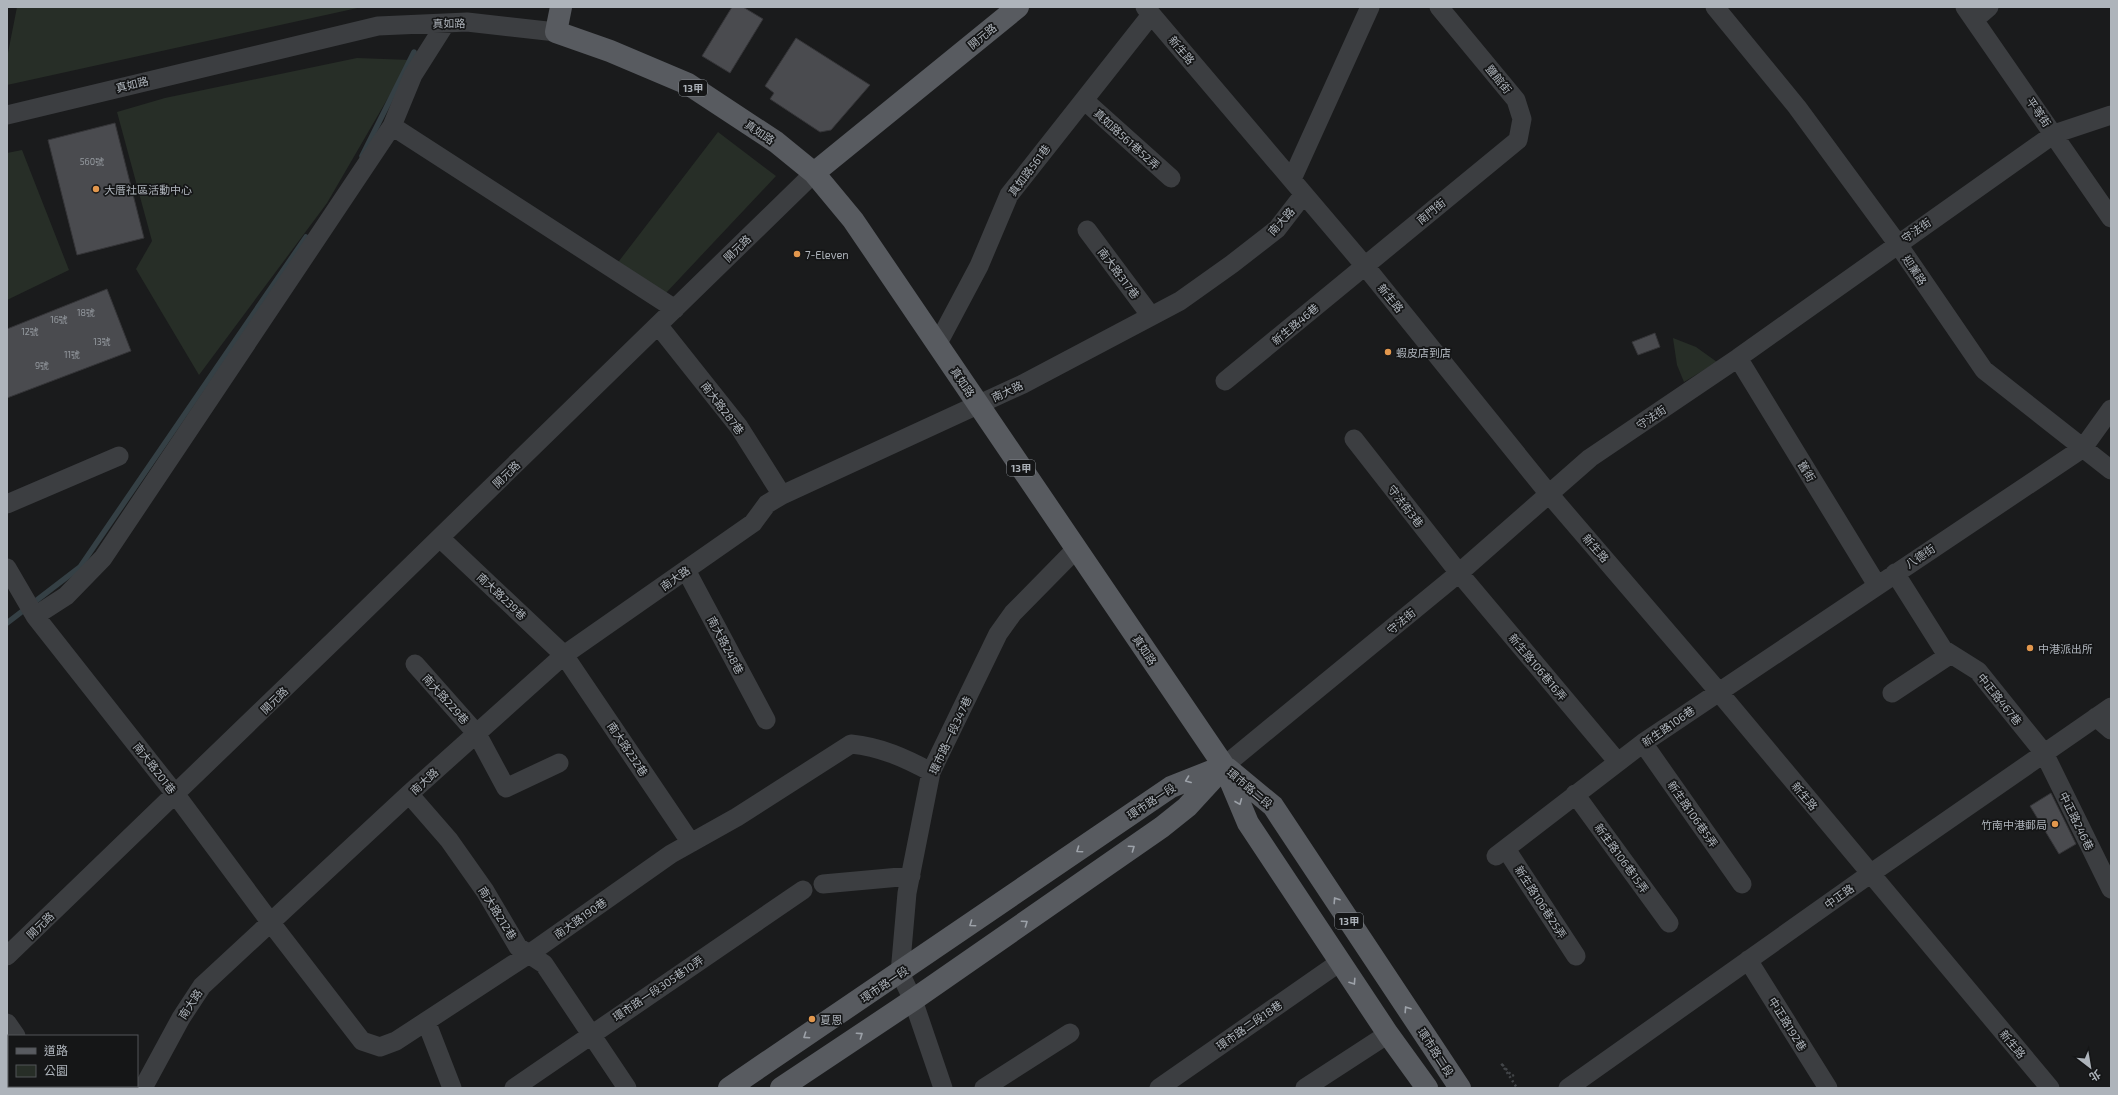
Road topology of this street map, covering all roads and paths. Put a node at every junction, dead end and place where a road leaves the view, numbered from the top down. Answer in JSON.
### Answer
{"nodes":[{"id":1,"x":561,"y":7,"type":"edge"},
{"id":2,"x":1018,"y":7,"type":"edge"},
{"id":3,"x":1370,"y":7,"type":"edge"},
{"id":4,"x":1439,"y":7,"type":"edge"},
{"id":5,"x":1715,"y":7,"type":"edge"},
{"id":6,"x":1989,"y":7,"type":"edge"},
{"id":7,"x":1148,"y":11,"type":"edge"},
{"id":8,"x":1969,"y":13,"type":"edge"},
{"id":9,"x":446,"y":23,"type":"junction"},
{"id":10,"x":556,"y":32,"type":"junction"},
{"id":11,"x":1084,"y":100,"type":"junction"},
{"id":12,"x":7,"y":115,"type":"edge"},
{"id":13,"x":2111,"y":115,"type":"edge"},
{"id":14,"x":392,"y":126,"type":"junction"},
{"id":15,"x":2054,"y":134,"type":"junction"},
{"id":16,"x":1498,"y":156,"type":"joint"},
{"id":17,"x":814,"y":173,"type":"junction"},
{"id":18,"x":1170,"y":178,"type":"dead end"},
{"id":19,"x":1292,"y":179,"type":"junction"},
{"id":20,"x":1304,"y":194,"type":"junction"},
{"id":21,"x":2111,"y":218,"type":"edge"},
{"id":22,"x":1087,"y":230,"type":"dead end"},
{"id":23,"x":1897,"y":243,"type":"junction"},
{"id":24,"x":1365,"y":266,"type":"junction"},
{"id":25,"x":675,"y":309,"type":"junction"},
{"id":26,"x":1151,"y":316,"type":"junction"},
{"id":27,"x":658,"y":325,"type":"junction"},
{"id":28,"x":938,"y":345,"type":"junction"},
{"id":29,"x":1738,"y":358,"type":"junction"},
{"id":30,"x":1225,"y":381,"type":"dead end"},
{"id":31,"x":978,"y":404,"type":"junction"},
{"id":32,"x":2111,"y":409,"type":"edge"},
{"id":33,"x":1354,"y":439,"type":"dead end"},
{"id":34,"x":2082,"y":448,"type":"junction"},
{"id":35,"x":119,"y":456,"type":"dead end"},
{"id":36,"x":2111,"y":470,"type":"edge"},
{"id":37,"x":1549,"y":494,"type":"junction"},
{"id":38,"x":782,"y":495,"type":"junction"},
{"id":39,"x":7,"y":504,"type":"edge"},
{"id":40,"x":440,"y":538,"type":"junction"},
{"id":41,"x":1076,"y":549,"type":"junction"},
{"id":42,"x":7,"y":568,"type":"edge"},
{"id":43,"x":686,"y":570,"type":"junction"},
{"id":44,"x":1459,"y":573,"type":"junction"},
{"id":45,"x":1896,"y":573,"type":"junction"},
{"id":46,"x":1877,"y":585,"type":"junction"},
{"id":47,"x":35,"y":616,"type":"junction"},
{"id":48,"x":1951,"y":654,"type":"junction"},
{"id":49,"x":564,"y":655,"type":"junction"},
{"id":50,"x":415,"y":664,"type":"dead end"},
{"id":51,"x":1718,"y":691,"type":"junction"},
{"id":52,"x":1892,"y":693,"type":"dead end"},
{"id":53,"x":2104,"y":712,"type":"edge"},
{"id":54,"x":766,"y":720,"type":"dead end"},
{"id":55,"x":2111,"y":730,"type":"edge"},
{"id":56,"x":477,"y":734,"type":"junction"},
{"id":57,"x":1643,"y":743,"type":"junction"},
{"id":58,"x":2044,"y":753,"type":"junction"},
{"id":59,"x":1618,"y":761,"type":"junction"},
{"id":60,"x":559,"y":763,"type":"dead end"},
{"id":61,"x":1224,"y":766,"type":"junction"},
{"id":62,"x":931,"y":772,"type":"junction"},
{"id":63,"x":410,"y":794,"type":"junction"},
{"id":64,"x":1575,"y":794,"type":"junction"},
{"id":65,"x":176,"y":795,"type":"junction"},
{"id":66,"x":691,"y":843,"type":"junction"},
{"id":67,"x":1501,"y":852,"type":"joint"},
{"id":68,"x":1870,"y":874,"type":"junction"},
{"id":69,"x":911,"y":876,"type":"junction"},
{"id":70,"x":823,"y":884,"type":"dead end"},
{"id":71,"x":1742,"y":884,"type":"dead end"},
{"id":72,"x":2111,"y":889,"type":"edge"},
{"id":73,"x":803,"y":890,"type":"dead end"},
{"id":74,"x":1669,"y":922,"type":"dead end"},
{"id":75,"x":271,"y":923,"type":"junction"},
{"id":76,"x":529,"y":954,"type":"junction"},
{"id":77,"x":7,"y":956,"type":"edge"},
{"id":78,"x":1576,"y":956,"type":"dead end"},
{"id":79,"x":1748,"y":960,"type":"junction"},
{"id":80,"x":1340,"y":962,"type":"junction"},
{"id":81,"x":900,"y":972,"type":"junction"},
{"id":82,"x":913,"y":1000,"type":"junction"},
{"id":83,"x":426,"y":1021,"type":"junction"},
{"id":84,"x":7,"y":1023,"type":"edge"},
{"id":85,"x":1070,"y":1032,"type":"dead end"},
{"id":86,"x":1388,"y":1034,"type":"junction"},
{"id":87,"x":15,"y":1035,"type":"edge"},
{"id":88,"x":590,"y":1035,"type":"junction"},
{"id":89,"x":1514,"y":1075,"type":"dead end"},
{"id":90,"x":143,"y":1088,"type":"edge"},
{"id":91,"x":452,"y":1088,"type":"edge"},
{"id":92,"x":514,"y":1088,"type":"edge"},
{"id":93,"x":627,"y":1088,"type":"edge"},
{"id":94,"x":729,"y":1088,"type":"edge"},
{"id":95,"x":781,"y":1088,"type":"edge"},
{"id":96,"x":943,"y":1088,"type":"edge"},
{"id":97,"x":984,"y":1088,"type":"edge"},
{"id":98,"x":1159,"y":1088,"type":"edge"},
{"id":99,"x":1305,"y":1088,"type":"edge"},
{"id":100,"x":1427,"y":1088,"type":"edge"},
{"id":101,"x":1460,"y":1088,"type":"edge"},
{"id":102,"x":1517,"y":1088,"type":"edge"},
{"id":103,"x":1568,"y":1088,"type":"edge"},
{"id":104,"x":1828,"y":1088,"type":"edge"},
{"id":105,"x":2050,"y":1088,"type":"edge"}],
"edges":[{"from":1,"to":10,"type":"main road"},
{"from":2,"to":17,"type":"main road","name":"開元路"},
{"from":3,"to":19,"type":"street"},
{"from":4,"to":16,"type":"street","name":"鹽館街"},
{"from":5,"to":23,"type":"street","name":"迎薰路"},
{"from":6,"to":8,"type":"street"},
{"from":7,"to":11,"type":"street","name":"真如路561巷"},
{"from":7,"to":19,"type":"street","name":"新生路"},
{"from":8,"to":15,"type":"street","name":"平等街"},
{"from":9,"to":10,"type":"street","name":"真如路"},
{"from":9,"to":12,"type":"street","name":"真如路"},
{"from":9,"to":14,"type":"street"},
{"from":10,"to":17,"type":"main road","name":"真如路","number":"13甲"},
{"from":11,"to":18,"type":"street","name":"真如路561巷52弄"},
{"from":11,"to":28,"type":"street","name":"真如路561巷"},
{"from":13,"to":15,"type":"street","name":"守法街"},
{"from":14,"to":25,"type":"street"},
{"from":14,"to":47,"type":"street"},
{"from":15,"to":21,"type":"street","name":"平等街"},
{"from":15,"to":23,"type":"street","name":"守法街"},
{"from":16,"to":24,"type":"street","name":"南門街"},
{"from":17,"to":25,"type":"street","name":"開元路"},
{"from":17,"to":28,"type":"main road","name":"真如路","number":"13甲"},
{"from":19,"to":20,"type":"street","name":"新生路"},
{"from":20,"to":24,"type":"street","name":"新生路"},
{"from":20,"to":26,"type":"street","name":"南大路"},
{"from":22,"to":26,"type":"street","name":"南大路317巷"},
{"from":23,"to":29,"type":"street","name":"守法街"},
{"from":23,"to":34,"type":"street","name":"迎薰路"},
{"from":24,"to":30,"type":"street","name":"新生路46巷"},
{"from":24,"to":37,"type":"street","name":"新生路"},
{"from":25,"to":27,"type":"street","name":"開元路"},
{"from":26,"to":31,"type":"street","name":"南大路"},
{"from":27,"to":38,"type":"street","name":"南大路287巷"},
{"from":27,"to":40,"type":"street","name":"開元路"},
{"from":28,"to":31,"type":"main road","name":"真如路","number":"13甲"},
{"from":29,"to":37,"type":"street","name":"守法街"},
{"from":29,"to":46,"type":"street","name":"舊街"},
{"from":31,"to":38,"type":"street","name":"南大路"},
{"from":31,"to":41,"type":"main road","name":"真如路","number":"13甲"},
{"from":32,"to":34,"type":"street","name":"八德街"},
{"from":33,"to":44,"type":"street","name":"守法街3巷"},
{"from":34,"to":36,"type":"street","name":"迎薰路"},
{"from":34,"to":45,"type":"street","name":"八德街"},
{"from":35,"to":39,"type":"street"},
{"from":37,"to":44,"type":"street","name":"守法街"},
{"from":37,"to":51,"type":"street","name":"新生路"},
{"from":38,"to":43,"type":"street","name":"南大路"},
{"from":40,"to":49,"type":"street","name":"南大路239巷"},
{"from":40,"to":65,"type":"street","name":"開元路"},
{"from":41,"to":61,"type":"main road","name":"真如路","number":"13甲"},
{"from":41,"to":62,"type":"street","name":"環市路一段347巷"},
{"from":42,"to":47,"type":"street","name":"南大路201巷"},
{"from":43,"to":49,"type":"street","name":"南大路"},
{"from":43,"to":54,"type":"street","name":"南大路248巷"},
{"from":44,"to":59,"type":"street","name":"新生路106巷16弄"},
{"from":44,"to":61,"type":"street","name":"守法街"},
{"from":45,"to":46,"type":"street","name":"八德街"},
{"from":45,"to":48,"type":"street","name":"中正路467巷"},
{"from":46,"to":51,"type":"street","name":"八德街"},
{"from":47,"to":65,"type":"street","name":"南大路201巷"},
{"from":48,"to":52,"type":"street"},
{"from":48,"to":58,"type":"street","name":"中正路467巷"},
{"from":49,"to":56,"type":"street","name":"南大路"},
{"from":49,"to":66,"type":"street","name":"南大路232巷"},
{"from":50,"to":56,"type":"street","name":"南大路229巷"},
{"from":51,"to":57,"type":"street","name":"新生路106巷"},
{"from":51,"to":68,"type":"street","name":"新生路"},
{"from":53,"to":55,"type":"street"},
{"from":53,"to":58,"type":"street","name":"中正路"},
{"from":56,"to":60,"type":"street","name":"南大路229巷"},
{"from":56,"to":63,"type":"street","name":"南大路"},
{"from":57,"to":59,"type":"street","name":"新生路106巷"},
{"from":57,"to":71,"type":"street","name":"新生路106巷5弄"},
{"from":58,"to":68,"type":"street","name":"中正路"},
{"from":58,"to":72,"type":"street","name":"中正路246巷"},
{"from":59,"to":64,"type":"street","name":"新生路106巷"},
{"from":61,"to":80,"type":"main road","name":"環市路二段","number":"13甲","one_way":true},
{"from":61,"to":81,"type":"main road","name":"環市路一段","one_way":true},
{"from":82,"to":61,"type":"main road","one_way":true},
{"from":101,"to":61,"type":"main road","name":"環市路二段","number":"13甲","one_way":true},
{"from":62,"to":66,"type":"street","name":"南大路190巷"},
{"from":62,"to":69,"type":"street","name":"環市路一段347巷"},
{"from":63,"to":75,"type":"street","name":"南大路"},
{"from":63,"to":76,"type":"street","name":"南大路212巷"},
{"from":64,"to":67,"type":"street","name":"新生路106巷"},
{"from":64,"to":74,"type":"street","name":"新生路106巷15弄"},
{"from":65,"to":75,"type":"street","name":"南大路201巷"},
{"from":65,"to":77,"type":"street","name":"開元路"},
{"from":66,"to":76,"type":"street","name":"南大路190巷"},
{"from":67,"to":78,"type":"street","name":"新生路106巷25弄"},
{"from":68,"to":79,"type":"street","name":"中正路"},
{"from":68,"to":105,"type":"street","name":"新生路"},
{"from":69,"to":70,"type":"street"},
{"from":69,"to":81,"type":"street","name":"環市路一段347巷"},
{"from":73,"to":88,"type":"street","name":"環市路一段305巷10弄"},
{"from":75,"to":83,"type":"street","name":"南大路190巷"},
{"from":75,"to":90,"type":"street","name":"南大路"},
{"from":76,"to":83,"type":"street","name":"南大路190巷"},
{"from":76,"to":88,"type":"street","name":"南大路212巷"},
{"from":79,"to":103,"type":"street","name":"中正路"},
{"from":79,"to":104,"type":"street","name":"中正路192巷"},
{"from":80,"to":86,"type":"main road","name":"環市路二段","number":"13甲","one_way":true},
{"from":80,"to":98,"type":"street","name":"環市路二段18巷"},
{"from":81,"to":82,"type":"street","name":"環市路一段347巷"},
{"from":81,"to":94,"type":"main road","name":"環市路一段","one_way":true},
{"from":95,"to":82,"type":"main road","one_way":true},
{"from":82,"to":96,"type":"street","name":"環市路一段347巷"},
{"from":83,"to":91,"type":"street"},
{"from":84,"to":87,"type":"street"},
{"from":85,"to":97,"type":"street"},
{"from":86,"to":99,"type":"street"},
{"from":86,"to":100,"type":"main road","name":"環市路二段","number":"13甲"},
{"from":88,"to":92,"type":"street","name":"環市路一段305巷10弄"},
{"from":88,"to":93,"type":"street","name":"南大路212巷"},
{"from":89,"to":102,"type":"path"}]}
